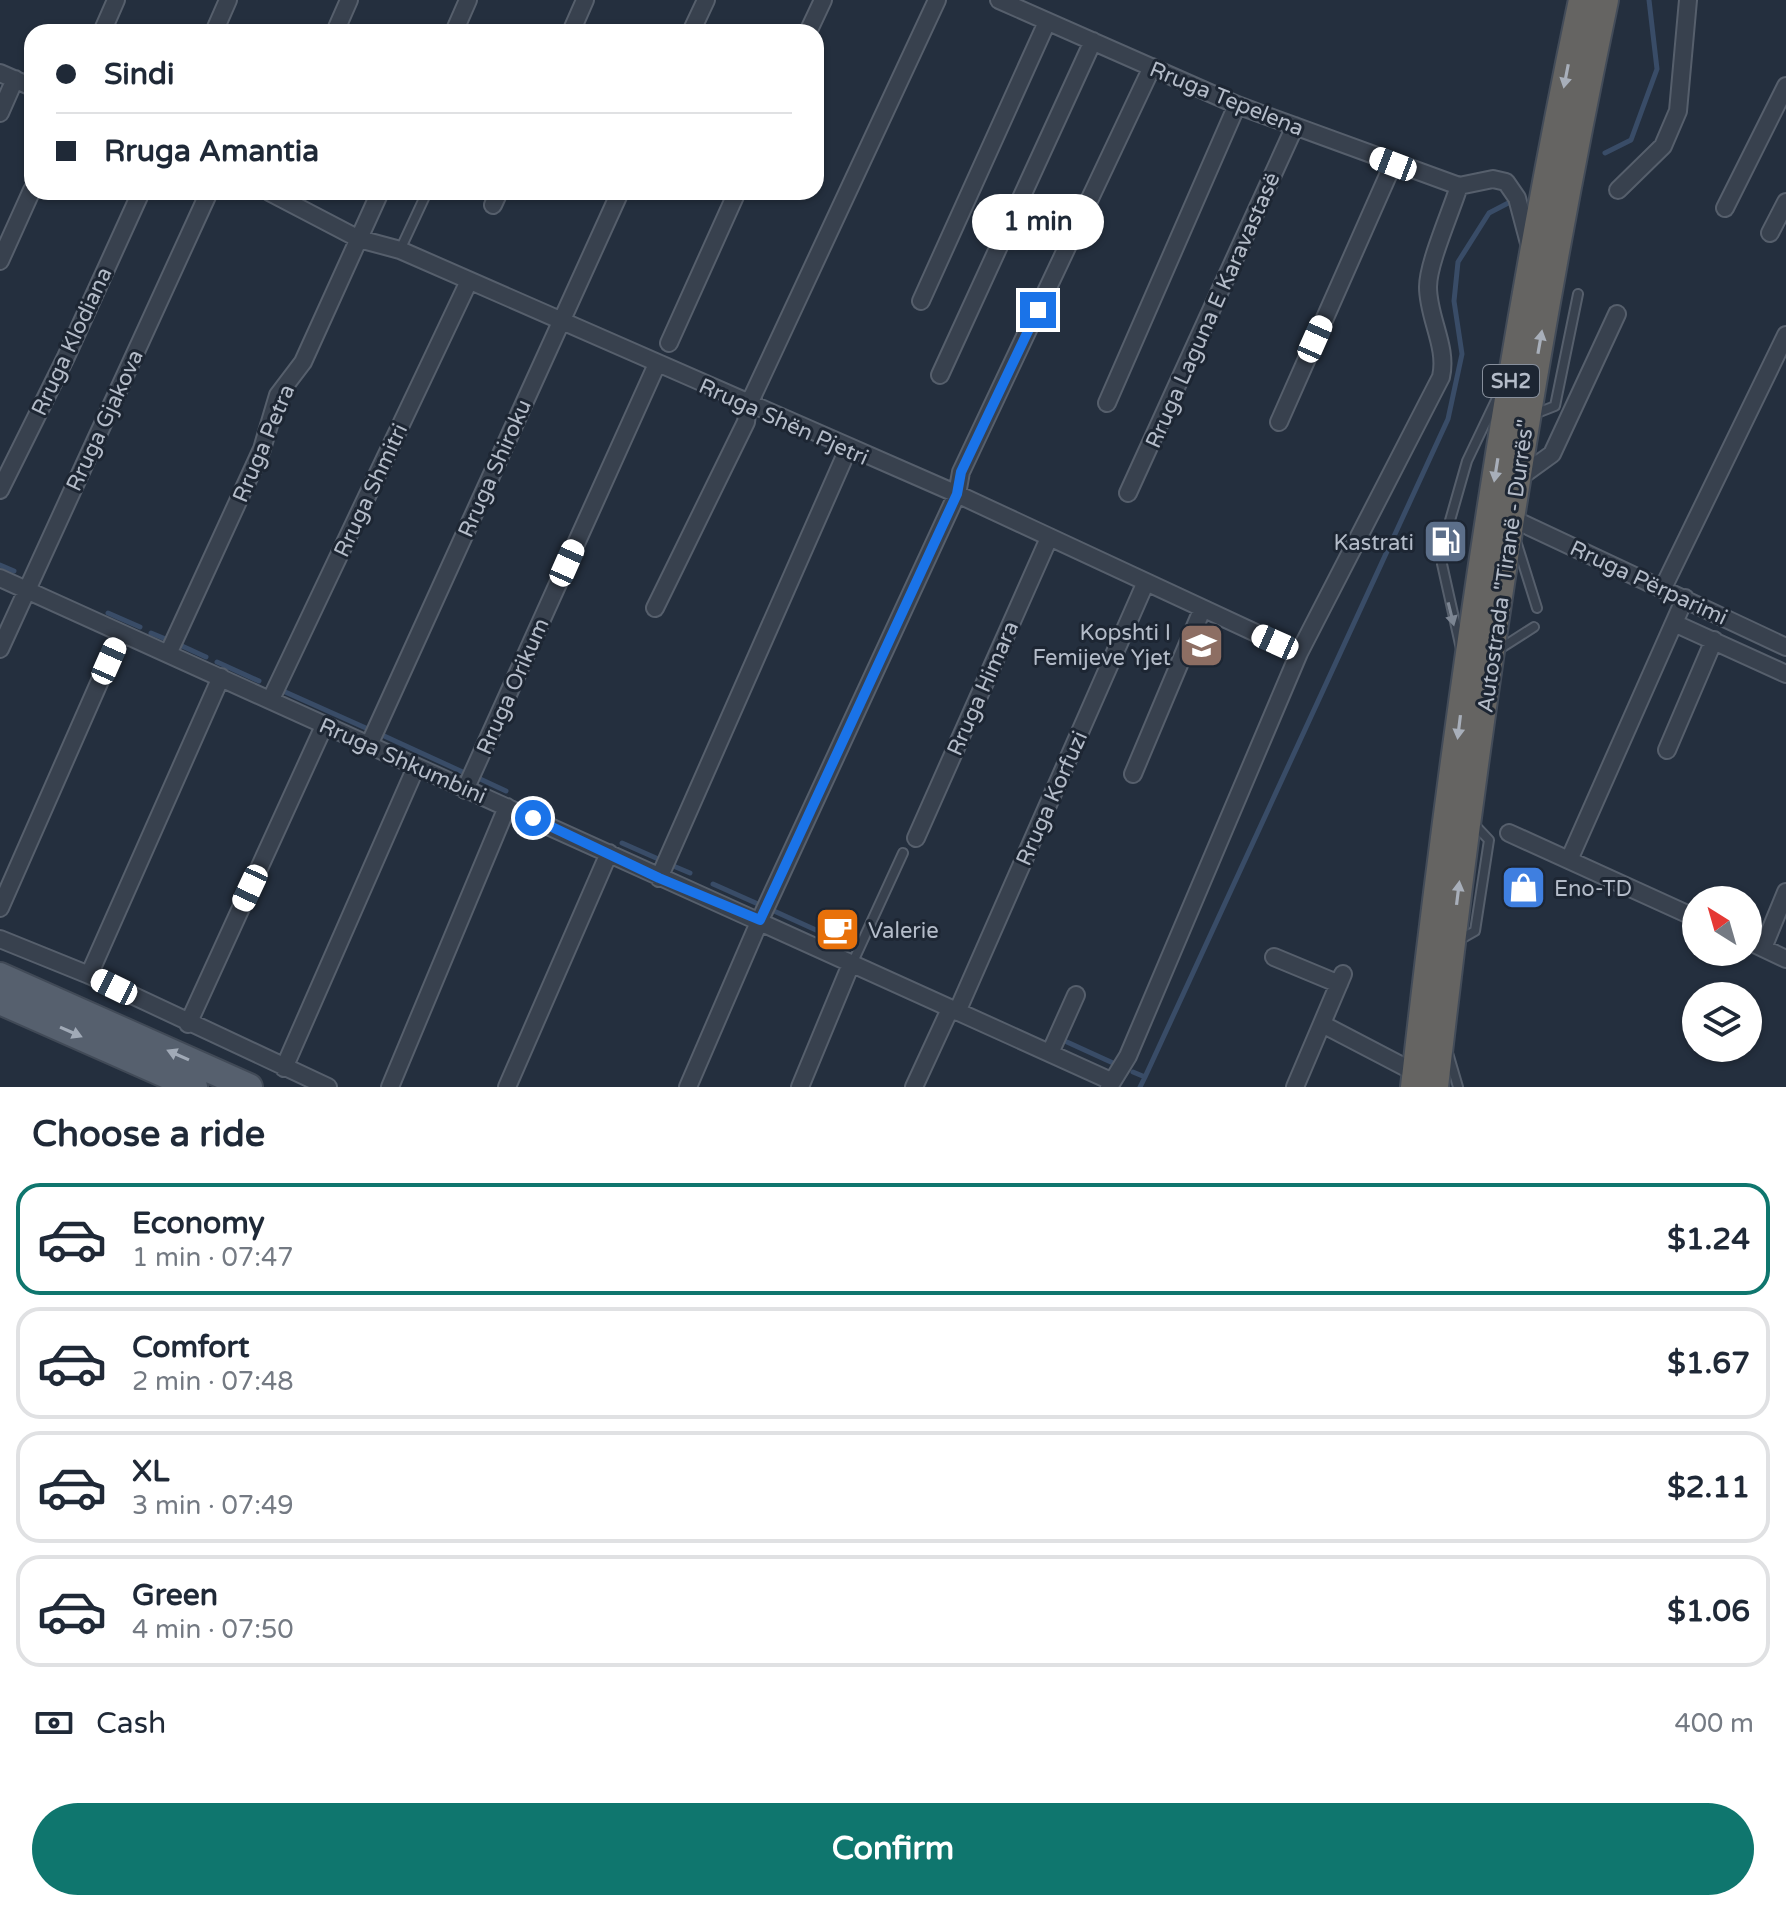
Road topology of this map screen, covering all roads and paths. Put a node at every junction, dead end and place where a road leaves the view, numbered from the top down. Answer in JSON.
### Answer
{"nodes":[{"id":1,"x":116,"y":0,"type":"edge"},
{"id":2,"x":228,"y":0,"type":"edge"},
{"id":3,"x":349,"y":0,"type":"edge"},
{"id":4,"x":468,"y":0,"type":"edge"},
{"id":5,"x":585,"y":0,"type":"edge"},
{"id":6,"x":706,"y":0,"type":"edge"},
{"id":7,"x":823,"y":0,"type":"edge"},
{"id":8,"x":937,"y":0,"type":"edge"},
{"id":9,"x":999,"y":0,"type":"edge"},
{"id":10,"x":1582,"y":0,"type":"edge"},
{"id":11,"x":1605,"y":0,"type":"edge"},
{"id":12,"x":1688,"y":0,"type":"edge"},
{"id":13,"x":1047,"y":22,"type":"junction"},
{"id":14,"x":106,"y":24,"type":"edge"},
{"id":15,"x":218,"y":24,"type":"edge"},
{"id":16,"x":338,"y":24,"type":"edge"},
{"id":17,"x":458,"y":24,"type":"edge"},
{"id":18,"x":574,"y":24,"type":"edge"},
{"id":19,"x":695,"y":24,"type":"edge"},
{"id":20,"x":812,"y":24,"type":"edge"},
{"id":21,"x":1093,"y":41,"type":"junction"},
{"id":22,"x":1152,"y":67,"type":"junction"},
{"id":23,"x":8,"y":76,"type":"edge"},
{"id":24,"x":1786,"y":86,"type":"edge"},
{"id":25,"x":1237,"y":105,"type":"junction"},
{"id":26,"x":0,"y":113,"type":"edge"},
{"id":27,"x":1295,"y":126,"type":"junction"},
{"id":28,"x":1393,"y":164,"type":"junction"},
{"id":29,"x":1459,"y":186,"type":"junction"},
{"id":30,"x":1618,"y":190,"type":"dead end"},
{"id":31,"x":27,"y":200,"type":"edge"},
{"id":32,"x":137,"y":200,"type":"edge"},
{"id":33,"x":205,"y":200,"type":"edge"},
{"id":34,"x":284,"y":200,"type":"edge"},
{"id":35,"x":376,"y":200,"type":"edge"},
{"id":36,"x":423,"y":200,"type":"edge"},
{"id":37,"x":616,"y":200,"type":"edge"},
{"id":38,"x":733,"y":200,"type":"edge"},
{"id":39,"x":1786,"y":202,"type":"edge"},
{"id":40,"x":1725,"y":208,"type":"dead end"},
{"id":41,"x":1770,"y":233,"type":"dead end"},
{"id":42,"x":359,"y":239,"type":"junction"},
{"id":43,"x":400,"y":250,"type":"junction"},
{"id":44,"x":1532,"y":253,"type":"junction"},
{"id":45,"x":0,"y":261,"type":"edge"},
{"id":46,"x":469,"y":281,"type":"junction"},
{"id":47,"x":1578,"y":294,"type":"dead end"},
{"id":48,"x":921,"y":301,"type":"dead end"},
{"id":49,"x":566,"y":310,"type":"junction"},
{"id":50,"x":1617,"y":314,"type":"dead end"},
{"id":51,"x":1786,"y":335,"type":"edge"},
{"id":52,"x":669,"y":343,"type":"dead end"},
{"id":53,"x":1514,"y":363,"type":"junction"},
{"id":54,"x":657,"y":364,"type":"junction"},
{"id":55,"x":940,"y":375,"type":"dead end"},
{"id":56,"x":1107,"y":403,"type":"dead end"},
{"id":57,"x":748,"y":406,"type":"junction"},
{"id":58,"x":1527,"y":417,"type":"junction"},
{"id":59,"x":1279,"y":422,"type":"dead end"},
{"id":60,"x":848,"y":449,"type":"junction"},
{"id":61,"x":1516,"y":480,"type":"junction"},
{"id":62,"x":0,"y":490,"type":"edge"},
{"id":63,"x":1128,"y":493,"type":"dead end"},
{"id":64,"x":957,"y":494,"type":"junction"},
{"id":65,"x":1510,"y":521,"type":"junction"},
{"id":66,"x":1449,"y":524,"type":"dead end"},
{"id":67,"x":1049,"y":538,"type":"junction"},
{"id":68,"x":1442,"y":564,"type":"dead end"},
{"id":69,"x":0,"y":578,"type":"edge"},
{"id":70,"x":1145,"y":584,"type":"junction"},
{"id":71,"x":1663,"y":588,"type":"junction"},
{"id":72,"x":26,"y":591,"type":"junction"},
{"id":73,"x":1685,"y":598,"type":"junction"},
{"id":74,"x":655,"y":608,"type":"dead end"},
{"id":75,"x":1537,"y":608,"type":"dead end"},
{"id":76,"x":1202,"y":610,"type":"junction"},
{"id":77,"x":1674,"y":623,"type":"junction"},
{"id":78,"x":1534,"y":627,"type":"dead end"},
{"id":79,"x":121,"y":633,"type":"junction"},
{"id":80,"x":1714,"y":640,"type":"junction"},
{"id":81,"x":1786,"y":647,"type":"edge"},
{"id":82,"x":0,"y":649,"type":"edge"},
{"id":83,"x":1299,"y":653,"type":"junction"},
{"id":84,"x":168,"y":654,"type":"junction"},
{"id":85,"x":1479,"y":658,"type":"junction"},
{"id":86,"x":1786,"y":674,"type":"edge"},
{"id":87,"x":221,"y":677,"type":"junction"},
{"id":88,"x":271,"y":699,"type":"junction"},
{"id":89,"x":324,"y":726,"type":"junction"},
{"id":90,"x":369,"y":745,"type":"junction"},
{"id":91,"x":1667,"y":750,"type":"dead end"},
{"id":92,"x":416,"y":767,"type":"junction"},
{"id":93,"x":1133,"y":774,"type":"dead end"},
{"id":94,"x":465,"y":790,"type":"junction"},
{"id":95,"x":507,"y":807,"type":"junction"},
{"id":96,"x":1509,"y":833,"type":"dead end"},
{"id":97,"x":916,"y":838,"type":"dead end"},
{"id":98,"x":609,"y":853,"type":"junction"},
{"id":99,"x":903,"y":853,"type":"dead end"},
{"id":100,"x":1569,"y":860,"type":"junction"},
{"id":101,"x":659,"y":878,"type":"junction"},
{"id":102,"x":1786,"y":892,"type":"edge"},
{"id":103,"x":0,"y":908,"type":"edge"},
{"id":104,"x":1682,"y":912,"type":"edge"},
{"id":105,"x":760,"y":920,"type":"junction"},
{"id":106,"x":1762,"y":934,"type":"edge"},
{"id":107,"x":0,"y":939,"type":"edge"},
{"id":108,"x":1762,"y":948,"type":"edge"},
{"id":109,"x":1274,"y":957,"type":"dead end"},
{"id":110,"x":1786,"y":959,"type":"edge"},
{"id":111,"x":851,"y":964,"type":"junction"},
{"id":112,"x":89,"y":975,"type":"junction"},
{"id":113,"x":0,"y":976,"type":"edge"},
{"id":114,"x":1076,"y":995,"type":"dead end"},
{"id":115,"x":0,"y":1001,"type":"edge"},
{"id":116,"x":954,"y":1010,"type":"junction"},
{"id":117,"x":188,"y":1024,"type":"junction"},
{"id":118,"x":1322,"y":1024,"type":"junction"},
{"id":119,"x":1441,"y":1032,"type":"junction"},
{"id":120,"x":1050,"y":1053,"type":"junction"},
{"id":121,"x":284,"y":1068,"type":"junction"},
{"id":122,"x":1422,"y":1082,"type":"edge"},
{"id":123,"x":1110,"y":1084,"type":"edge"},
{"id":124,"x":194,"y":1087,"type":"edge"},
{"id":125,"x":249,"y":1087,"type":"edge"},
{"id":126,"x":328,"y":1087,"type":"edge"},
{"id":127,"x":390,"y":1087,"type":"edge"},
{"id":128,"x":507,"y":1087,"type":"edge"},
{"id":129,"x":688,"y":1087,"type":"edge"},
{"id":130,"x":800,"y":1087,"type":"edge"},
{"id":131,"x":914,"y":1087,"type":"edge"},
{"id":132,"x":1295,"y":1087,"type":"edge"},
{"id":133,"x":1458,"y":1087,"type":"edge"}],
"edges":[{"from":1,"to":14,"type":"street"},
{"from":2,"to":15,"type":"street"},
{"from":3,"to":16,"type":"street"},
{"from":4,"to":17,"type":"street"},
{"from":5,"to":18,"type":"street"},
{"from":6,"to":19,"type":"street"},
{"from":7,"to":20,"type":"street"},
{"from":8,"to":57,"type":"street"},
{"from":9,"to":13,"type":"street","name":"Rruga Tepelena"},
{"from":10,"to":44,"type":"highway","name":"Autostrada \"Tiranë - Durrës\"","number":"SH2","one_way":true},
{"from":58,"to":11,"type":"highway","name":"Autostrada \"Tiranë - Durrës\"","number":"SH2","one_way":true},
{"from":12,"to":30,"type":"street"},
{"from":13,"to":21,"type":"street","name":"Rruga Tepelena"},
{"from":13,"to":48,"type":"street"},
{"from":21,"to":22,"type":"street","name":"Rruga Tepelena"},
{"from":21,"to":55,"type":"street"},
{"from":22,"to":25,"type":"street","name":"Rruga Tepelena"},
{"from":22,"to":64,"type":"street"},
{"from":23,"to":26,"type":"street"},
{"from":24,"to":40,"type":"street"},
{"from":25,"to":27,"type":"street","name":"Rruga Tepelena"},
{"from":25,"to":56,"type":"street"},
{"from":27,"to":28,"type":"street","name":"Rruga Tepelena"},
{"from":27,"to":63,"type":"street","name":"Rruga Laguna E Karavastasë"},
{"from":28,"to":29,"type":"street","name":"Rruga Tepelena"},
{"from":28,"to":59,"type":"street"},
{"from":29,"to":44,"type":"street"},
{"from":29,"to":83,"type":"street"},
{"from":31,"to":45,"type":"street"},
{"from":32,"to":62,"type":"street","name":"Rruga Klodiana"},
{"from":33,"to":72,"type":"street","name":"Rruga Gjakova"},
{"from":34,"to":42,"type":"street","name":"Rruga Shën Pjetri"},
{"from":35,"to":42,"type":"street","name":"Rruga Petra"},
{"from":36,"to":43,"type":"lane"},
{"from":37,"to":49,"type":"street","name":"Rruga Shiroku"},
{"from":38,"to":52,"type":"street"},
{"from":39,"to":41,"type":"street"},
{"from":42,"to":43,"type":"street","name":"Rruga Shën Pjetri"},
{"from":42,"to":84,"type":"street","name":"Rruga Petra"},
{"from":43,"to":46,"type":"street","name":"Rruga Shën Pjetri"},
{"from":44,"to":53,"type":"highway","name":"Autostrada \"Tiranë - Durrës\"","number":"SH2"},
{"from":46,"to":49,"type":"street","name":"Rruga Shën Pjetri"},
{"from":46,"to":88,"type":"street","name":"Rruga Shmitri"},
{"from":47,"to":58,"type":"lane"},
{"from":49,"to":54,"type":"street","name":"Rruga Shën Pjetri"},
{"from":49,"to":90,"type":"street","name":"Rruga Shiroku"},
{"from":50,"to":61,"type":"street"},
{"from":51,"to":71,"type":"street"},
{"from":53,"to":66,"type":"lane"},
{"from":53,"to":85,"type":"highway","name":"Autostrada \"Tiranë - Durrës\"","number":"SH2","one_way":true},
{"from":54,"to":57,"type":"street","name":"Rruga Shën Pjetri"},
{"from":54,"to":94,"type":"street","name":"Rruga Orikum"},
{"from":57,"to":60,"type":"street","name":"Rruga Shën Pjetri"},
{"from":57,"to":74,"type":"street"},
{"from":58,"to":61,"type":"highway","name":"Autostrada \"Tiranë - Durrës\"","number":"SH2"},
{"from":60,"to":64,"type":"street","name":"Rruga Shën Pjetri"},
{"from":60,"to":101,"type":"street"},
{"from":61,"to":65,"type":"highway","name":"Autostrada \"Tiranë - Durrës\"","number":"SH2"},
{"from":64,"to":67,"type":"street","name":"Rruga Shën Pjetri"},
{"from":64,"to":105,"type":"street"},
{"from":65,"to":71,"type":"street","name":"Rruga Përparimi"},
{"from":65,"to":75,"type":"lane"},
{"from":65,"to":85,"type":"highway","name":"Autostrada \"Tiranë - Durrës\"","number":"SH2"},
{"from":67,"to":70,"type":"street","name":"Rruga Shën Pjetri"},
{"from":67,"to":97,"type":"street","name":"Rruga Himara"},
{"from":68,"to":85,"type":"lane","one_way":true},
{"from":69,"to":72,"type":"street","name":"Rruga Shkumbini"},
{"from":70,"to":76,"type":"street","name":"Rruga Shën Pjetri"},
{"from":70,"to":116,"type":"street","name":"Rruga Korfuzi"},
{"from":71,"to":73,"type":"street","name":"Rruga Përparimi"},
{"from":72,"to":79,"type":"street","name":"Rruga Shkumbini"},
{"from":72,"to":82,"type":"street","name":"Rruga Gjakova"},
{"from":73,"to":77,"type":"street"},
{"from":73,"to":81,"type":"street","name":"Rruga Përparimi"},
{"from":76,"to":83,"type":"street","name":"Rruga Shën Pjetri"},
{"from":76,"to":93,"type":"street"},
{"from":77,"to":80,"type":"street"},
{"from":77,"to":100,"type":"street"},
{"from":78,"to":85,"type":"lane"},
{"from":79,"to":84,"type":"street","name":"Rruga Shkumbini"},
{"from":79,"to":103,"type":"street"},
{"from":80,"to":86,"type":"street"},
{"from":80,"to":91,"type":"street"},
{"from":83,"to":123,"type":"street"},
{"from":84,"to":87,"type":"street","name":"Rruga Shkumbini"},
{"from":85,"to":119,"type":"highway","name":"Autostrada \"Tiranë - Durrës\"","number":"SH2"},
{"from":85,"to":122,"type":"highway","name":"Autostrada \"Tiranë - Durrës\"","number":"SH2","one_way":true},
{"from":87,"to":88,"type":"street","name":"Rruga Shkumbini"},
{"from":87,"to":112,"type":"street"},
{"from":88,"to":89,"type":"street","name":"Rruga Shkumbini"},
{"from":89,"to":90,"type":"street","name":"Rruga Shkumbini"},
{"from":89,"to":117,"type":"street"},
{"from":90,"to":92,"type":"street","name":"Rruga Shkumbini"},
{"from":92,"to":94,"type":"street","name":"Rruga Shkumbini"},
{"from":92,"to":121,"type":"street"},
{"from":94,"to":95,"type":"street","name":"Rruga Shkumbini"},
{"from":95,"to":98,"type":"street","name":"Rruga Shkumbini"},
{"from":95,"to":127,"type":"street"},
{"from":96,"to":100,"type":"street"},
{"from":98,"to":101,"type":"street","name":"Rruga Shkumbini"},
{"from":98,"to":128,"type":"street"},
{"from":99,"to":111,"type":"lane"},
{"from":100,"to":104,"type":"street"},
{"from":101,"to":105,"type":"street","name":"Rruga Shkumbini"},
{"from":102,"to":106,"type":"street"},
{"from":105,"to":111,"type":"street","name":"Rruga Shkumbini"},
{"from":105,"to":129,"type":"street"},
{"from":107,"to":112,"type":"street"},
{"from":108,"to":110,"type":"street"},
{"from":109,"to":118,"type":"street"},
{"from":111,"to":116,"type":"street","name":"Rruga Shkumbini"},
{"from":111,"to":130,"type":"street"},
{"from":112,"to":117,"type":"street"},
{"from":125,"to":113,"type":"main road","one_way":true},
{"from":114,"to":120,"type":"street"},
{"from":115,"to":124,"type":"main road","one_way":true},
{"from":116,"to":120,"type":"street","name":"Rruga Shkumbini"},
{"from":116,"to":131,"type":"street","name":"Rruga Korfuzi"},
{"from":117,"to":121,"type":"street"},
{"from":118,"to":122,"type":"street"},
{"from":118,"to":132,"type":"street"},
{"from":119,"to":122,"type":"highway","name":"Autostrada \"Tiranë - Durrës\"","number":"SH2"},
{"from":119,"to":133,"type":"lane"},
{"from":120,"to":123,"type":"street","name":"Rruga Shkumbini"},
{"from":121,"to":126,"type":"street"}]}
